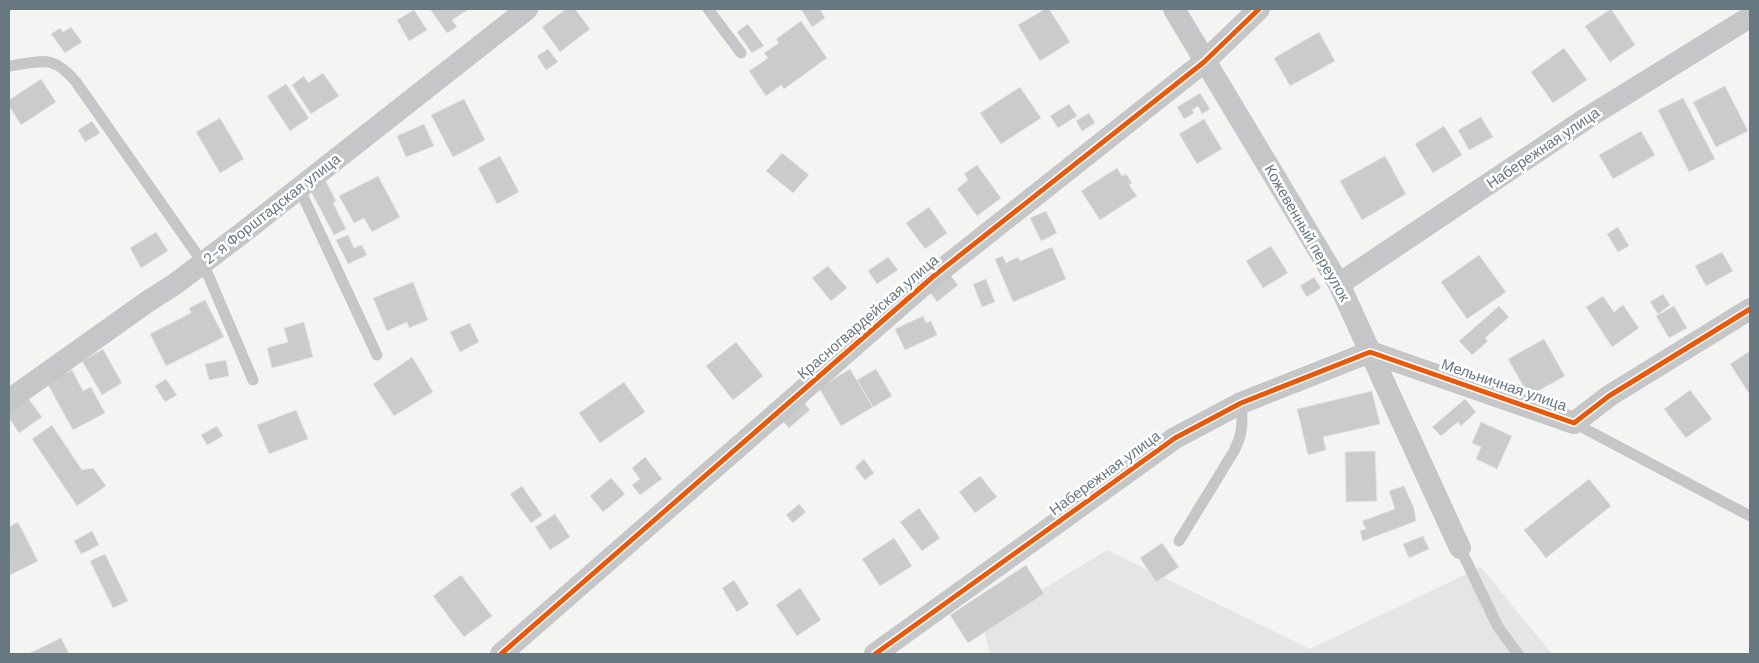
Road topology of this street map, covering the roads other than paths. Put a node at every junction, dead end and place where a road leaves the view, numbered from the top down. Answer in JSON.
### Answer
{"nodes":[{"id":1,"x":527,"y":9,"type":"edge"},
{"id":2,"x":708,"y":9,"type":"edge"},
{"id":3,"x":1174,"y":9,"type":"edge"},
{"id":4,"x":1259,"y":9,"type":"edge"},
{"id":5,"x":1750,"y":18,"type":"edge"},
{"id":6,"x":741,"y":53,"type":"dead end"},
{"id":7,"x":1204,"y":62,"type":"junction"},
{"id":8,"x":9,"y":66,"type":"edge"},
{"id":9,"x":299,"y":188,"type":"junction"},
{"id":10,"x":203,"y":263,"type":"junction"},
{"id":11,"x":1339,"y":284,"type":"junction"},
{"id":12,"x":1750,"y":310,"type":"edge"},
{"id":13,"x":1370,"y":352,"type":"junction"},
{"id":14,"x":377,"y":355,"type":"dead end"},
{"id":15,"x":253,"y":380,"type":"dead end"},
{"id":16,"x":9,"y":400,"type":"edge"},
{"id":17,"x":1241,"y":403,"type":"junction"},
{"id":18,"x":1574,"y":423,"type":"junction"},
{"id":19,"x":1750,"y":516,"type":"edge"},
{"id":20,"x":1179,"y":541,"type":"dead end"},
{"id":21,"x":1460,"y":548,"type":"joint"},
{"id":22,"x":501,"y":654,"type":"edge"},
{"id":23,"x":875,"y":654,"type":"edge"},
{"id":24,"x":1518,"y":654,"type":"edge"}],
"edges":[{"from":1,"to":9,"type":"street","name":"2-я Форштадская улица"},
{"from":2,"to":6,"type":"lane"},
{"from":3,"to":7,"type":"street","name":"Кожевенный переулок"},
{"from":4,"to":7,"type":"street","name":"Красногвардейская улица"},
{"from":5,"to":11,"type":"street","name":"Набережная улица"},
{"from":7,"to":11,"type":"street","name":"Кожевенный переулок"},
{"from":7,"to":22,"type":"street","name":"Красногвардейская улица"},
{"from":8,"to":10,"type":"lane"},
{"from":9,"to":10,"type":"street","name":"2-я Форштадская улица"},
{"from":9,"to":14,"type":"lane"},
{"from":10,"to":15,"type":"lane"},
{"from":10,"to":16,"type":"street","name":"2-я Форштадская улица"},
{"from":11,"to":13,"type":"street","name":"Кожевенный переулок"},
{"from":12,"to":18,"type":"street","name":"Мельничная улица"},
{"from":13,"to":17,"type":"street","name":"Набережная улица"},
{"from":13,"to":18,"type":"street","name":"Мельничная улица"},
{"from":13,"to":21,"type":"street","name":"Кожевенный переулок"},
{"from":17,"to":20,"type":"lane"},
{"from":17,"to":23,"type":"street","name":"Набережная улица"},
{"from":18,"to":19,"type":"lane"},
{"from":21,"to":24,"type":"lane"}]}
